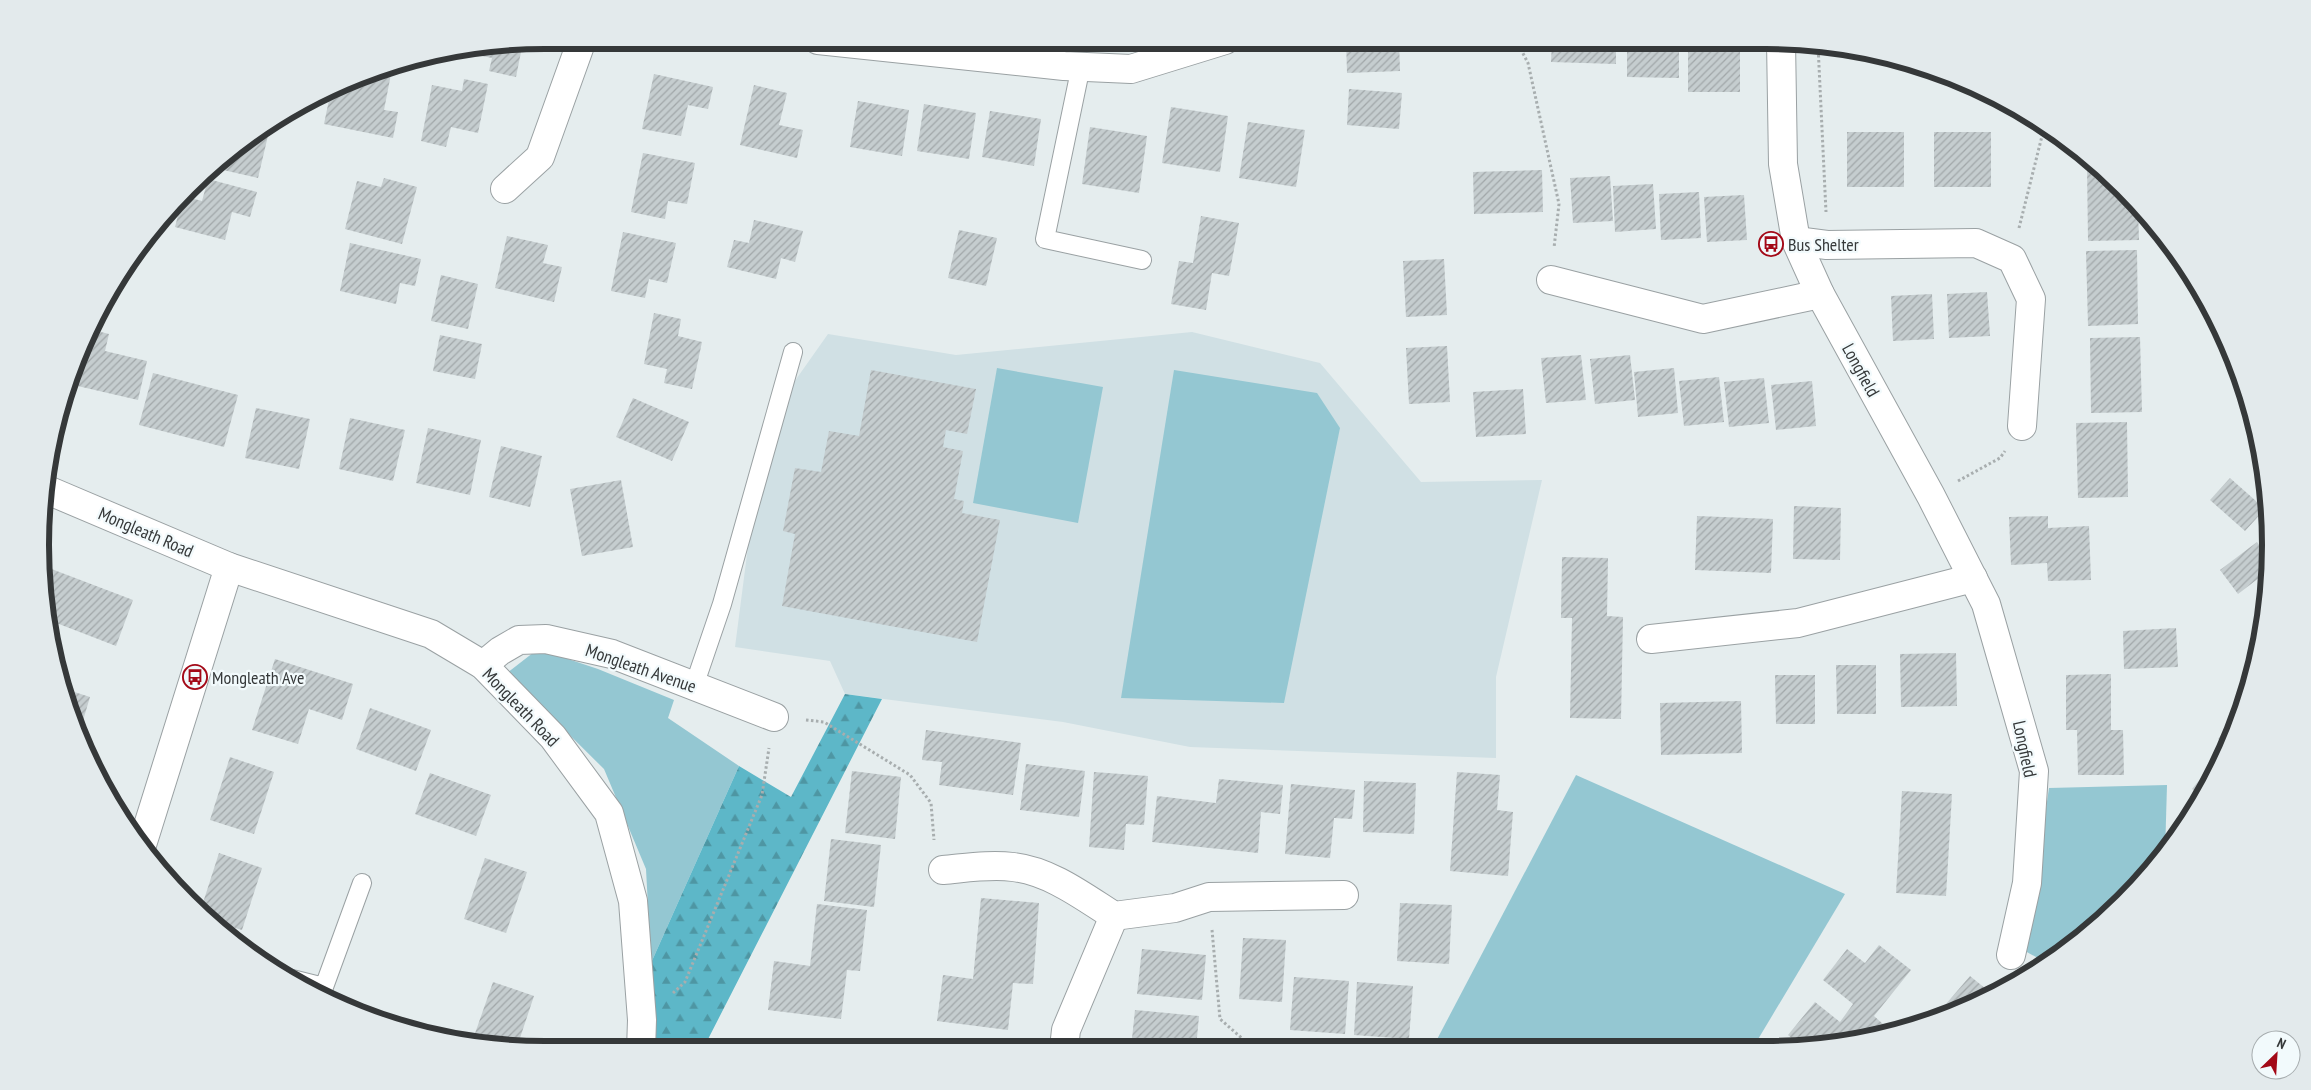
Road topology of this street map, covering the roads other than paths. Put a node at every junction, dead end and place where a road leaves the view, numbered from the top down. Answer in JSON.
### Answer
{"nodes":[{"id":1,"x":579,"y":49,"type":"edge"},
{"id":2,"x":909,"y":49,"type":"edge"},
{"id":3,"x":1196,"y":49,"type":"edge"},
{"id":4,"x":1781,"y":49,"type":"edge"},
{"id":5,"x":1081,"y":66,"type":"junction"},
{"id":6,"x":505,"y":190,"type":"dead end"},
{"id":7,"x":1796,"y":241,"type":"junction"},
{"id":8,"x":1142,"y":260,"type":"dead end"},
{"id":9,"x":1551,"y":280,"type":"road end"},
{"id":10,"x":1820,"y":294,"type":"junction"},
{"id":11,"x":793,"y":352,"type":"dead end"},
{"id":12,"x":2022,"y":426,"type":"road end"},
{"id":13,"x":52,"y":492,"type":"edge"},
{"id":14,"x":229,"y":567,"type":"junction"},
{"id":15,"x":1973,"y":578,"type":"junction"},
{"id":16,"x":1651,"y":638,"type":"dead end"},
{"id":17,"x":483,"y":665,"type":"junction"},
{"id":18,"x":694,"y":686,"type":"junction"},
{"id":19,"x":774,"y":717,"type":"road end"},
{"id":20,"x":144,"y":838,"type":"edge"},
{"id":21,"x":943,"y":870,"type":"road end"},
{"id":22,"x":362,"y":883,"type":"dead end"},
{"id":23,"x":1344,"y":895,"type":"dead end"},
{"id":24,"x":1114,"y":916,"type":"junction"},
{"id":25,"x":2011,"y":955,"type":"dead end"},
{"id":26,"x":316,"y":985,"type":"edge"},
{"id":27,"x":641,"y":1041,"type":"edge"},
{"id":28,"x":1065,"y":1041,"type":"edge"}],
"edges":[{"from":1,"to":6,"type":"street"},
{"from":2,"to":5,"type":"street"},
{"from":3,"to":5,"type":"street"},
{"from":4,"to":7,"type":"street","name":"Longfield"},
{"from":5,"to":8,"type":"lane"},
{"from":7,"to":10,"type":"street","name":"Longfield"},
{"from":7,"to":12,"type":"street"},
{"from":9,"to":10,"type":"street"},
{"from":10,"to":15,"type":"street","name":"Longfield"},
{"from":11,"to":18,"type":"lane"},
{"from":13,"to":14,"type":"street","name":"Mongleath Road"},
{"from":14,"to":17,"type":"street","name":"Mongleath Road"},
{"from":14,"to":20,"type":"street"},
{"from":15,"to":16,"type":"street"},
{"from":15,"to":25,"type":"street","name":"Longfield"},
{"from":17,"to":18,"type":"street","name":"Mongleath Avenue"},
{"from":17,"to":27,"type":"street","name":"Mongleath Road"},
{"from":18,"to":19,"type":"street","name":"Mongleath Avenue"},
{"from":21,"to":24,"type":"street"},
{"from":22,"to":26,"type":"lane"},
{"from":23,"to":24,"type":"street"},
{"from":24,"to":28,"type":"street"}]}
